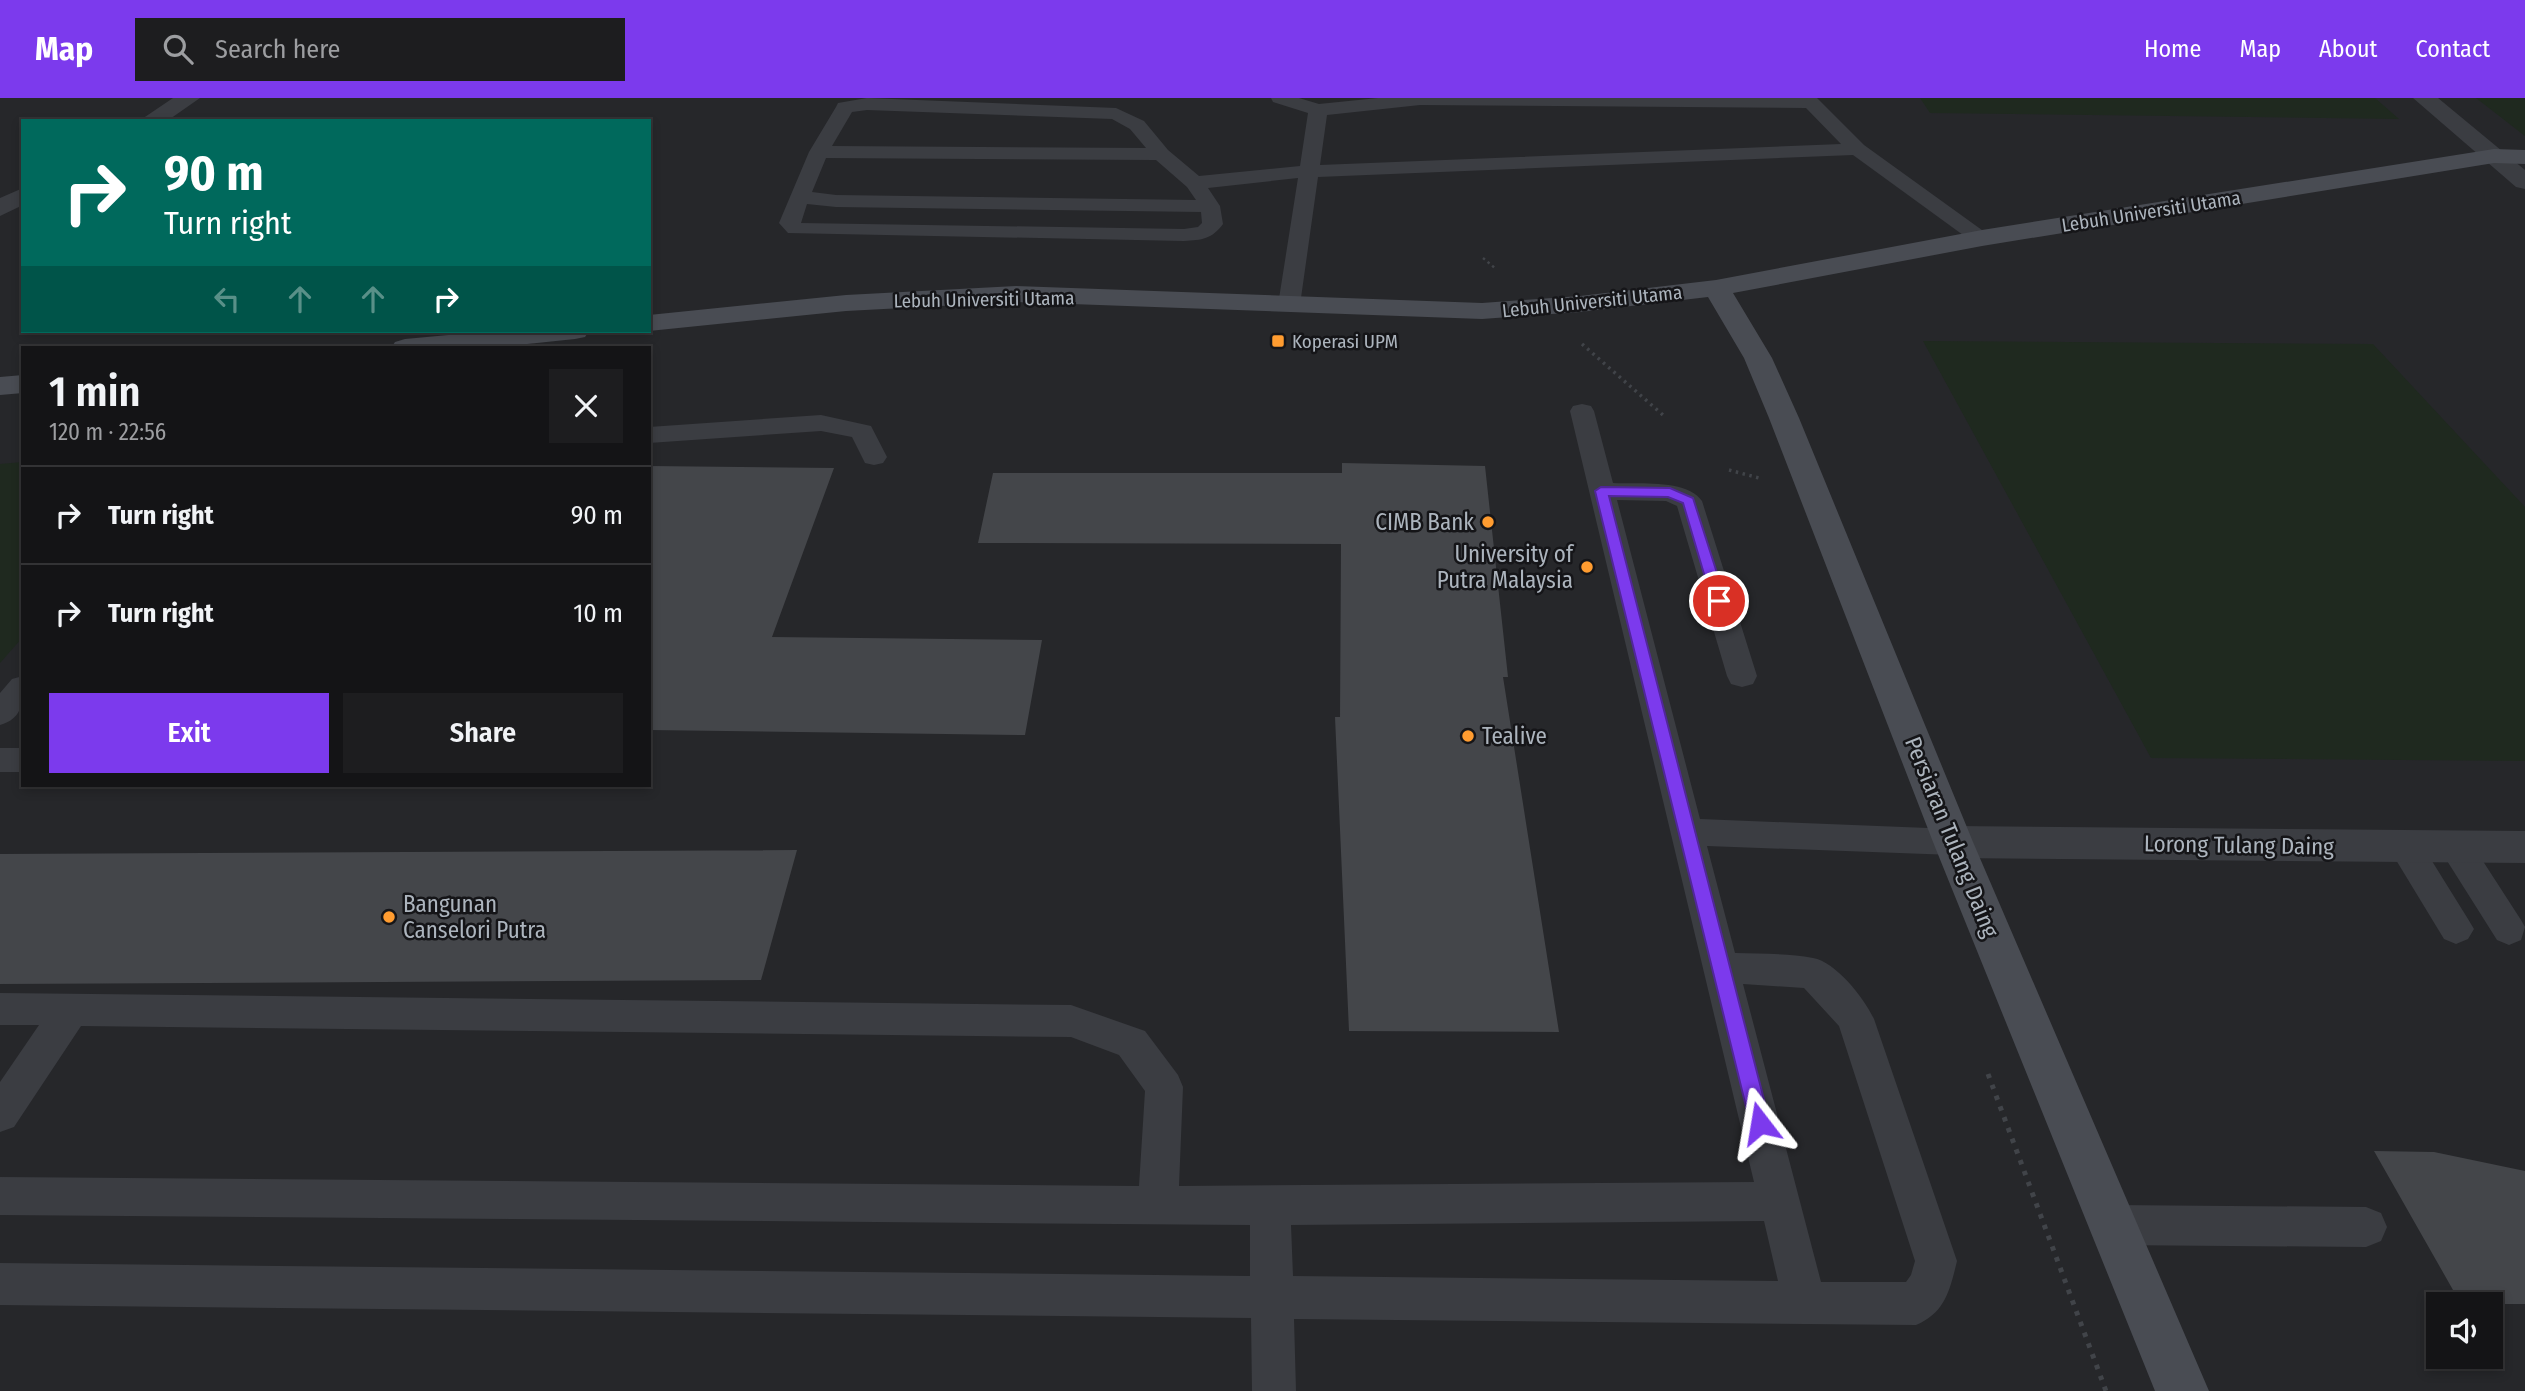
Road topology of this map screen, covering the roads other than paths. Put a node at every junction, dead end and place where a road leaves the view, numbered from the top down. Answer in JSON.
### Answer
{"nodes":[{"id":1,"x":189,"y":98,"type":"edge"},
{"id":2,"x":1280,"y":98,"type":"edge"},
{"id":3,"x":2424,"y":98,"type":"edge"},
{"id":4,"x":1419,"y":99,"type":"edge"},
{"id":5,"x":1808,"y":100,"type":"edge"},
{"id":6,"x":867,"y":104,"type":"junction"},
{"id":7,"x":1318,"y":110,"type":"junction"},
{"id":8,"x":153,"y":119,"type":"edge"},
{"id":9,"x":1857,"y":149,"type":"junction"},
{"id":10,"x":819,"y":152,"type":"junction"},
{"id":11,"x":847,"y":152,"type":"junction"},
{"id":12,"x":1161,"y":154,"type":"junction"},
{"id":13,"x":2494,"y":156,"type":"junction"},
{"id":14,"x":2525,"y":157,"type":"edge"},
{"id":15,"x":1308,"y":171,"type":"junction"},
{"id":16,"x":2525,"y":182,"type":"edge"},
{"id":17,"x":1195,"y":183,"type":"junction"},
{"id":18,"x":21,"y":196,"type":"edge"},
{"id":19,"x":800,"y":197,"type":"junction"},
{"id":20,"x":1210,"y":206,"type":"junction"},
{"id":21,"x":0,"y":208,"type":"edge"},
{"id":22,"x":1982,"y":238,"type":"junction"},
{"id":23,"x":1716,"y":288,"type":"junction"},
{"id":24,"x":1289,"y":305,"type":"junction"},
{"id":25,"x":651,"y":323,"type":"edge"},
{"id":26,"x":555,"y":333,"type":"edge"},
{"id":27,"x":425,"y":346,"type":"edge"},
{"id":28,"x":21,"y":384,"type":"edge"},
{"id":29,"x":0,"y":386,"type":"edge"},
{"id":30,"x":1582,"y":411,"type":"dead end"},
{"id":31,"x":651,"y":435,"type":"edge"},
{"id":32,"x":874,"y":457,"type":"dead end"},
{"id":33,"x":1601,"y":491,"type":"junction"},
{"id":34,"x":1742,"y":676,"type":"dead end"},
{"id":35,"x":21,"y":689,"type":"edge"},
{"id":36,"x":0,"y":714,"type":"edge"},
{"id":37,"x":0,"y":760,"type":"edge"},
{"id":38,"x":21,"y":760,"type":"edge"},
{"id":39,"x":1687,"y":832,"type":"junction"},
{"id":40,"x":1953,"y":842,"type":"junction"},
{"id":41,"x":2405,"y":846,"type":"junction"},
{"id":42,"x":2456,"y":846,"type":"junction"},
{"id":43,"x":2525,"y":847,"type":"edge"},
{"id":44,"x":2456,"y":929,"type":"dead end"},
{"id":45,"x":2508,"y":930,"type":"dead end"},
{"id":46,"x":1721,"y":967,"type":"junction"},
{"id":47,"x":0,"y":1009,"type":"edge"},
{"id":48,"x":72,"y":1010,"type":"junction"},
{"id":49,"x":0,"y":1114,"type":"edge"},
{"id":50,"x":0,"y":1196,"type":"edge"},
{"id":51,"x":1780,"y":1201,"type":"junction"},
{"id":52,"x":1158,"y":1206,"type":"junction"},
{"id":53,"x":1270,"y":1206,"type":"junction"},
{"id":54,"x":2113,"y":1225,"type":"junction"},
{"id":55,"x":2366,"y":1227,"type":"dead end"},
{"id":56,"x":0,"y":1284,"type":"edge"},
{"id":57,"x":1272,"y":1296,"type":"junction"},
{"id":58,"x":1805,"y":1303,"type":"junction"},
{"id":59,"x":1274,"y":1391,"type":"edge"},
{"id":60,"x":2182,"y":1391,"type":"edge"}],
"edges":[{"from":1,"to":8,"type":"street"},
{"from":2,"to":7,"type":"lane"},
{"from":3,"to":13,"type":"street"},
{"from":4,"to":5,"type":"lane"},
{"from":4,"to":7,"type":"lane"},
{"from":5,"to":9,"type":"lane"},
{"from":6,"to":10,"type":"lane"},
{"from":6,"to":11,"type":"lane"},
{"from":6,"to":12,"type":"lane"},
{"from":7,"to":15,"type":"lane"},
{"from":9,"to":15,"type":"lane"},
{"from":9,"to":22,"type":"lane"},
{"from":10,"to":11,"type":"lane"},
{"from":10,"to":19,"type":"lane"},
{"from":11,"to":12,"type":"lane"},
{"from":12,"to":17,"type":"lane"},
{"from":13,"to":14,"type":"street","name":"Lebuh Universiti Utama"},
{"from":13,"to":16,"type":"street"},
{"from":13,"to":22,"type":"street","name":"Lebuh Universiti Utama"},
{"from":15,"to":17,"type":"lane"},
{"from":15,"to":24,"type":"lane"},
{"from":17,"to":20,"type":"lane"},
{"from":18,"to":21,"type":"street"},
{"from":19,"to":20,"type":"lane"},
{"from":19,"to":20,"type":"lane"},
{"from":22,"to":23,"type":"street","name":"Lebuh Universiti Utama"},
{"from":23,"to":24,"type":"street","name":"Lebuh Universiti Utama"},
{"from":23,"to":40,"type":"street","name":"Persiaran Tulang Daing"},
{"from":24,"to":25,"type":"street","name":"Lebuh Universiti Utama"},
{"from":26,"to":27,"type":"street"},
{"from":28,"to":29,"type":"street"},
{"from":30,"to":33,"type":"lane"},
{"from":31,"to":32,"type":"lane"},
{"from":33,"to":34,"type":"lane"},
{"from":33,"to":39,"type":"lane"},
{"from":35,"to":36,"type":"lane"},
{"from":37,"to":38,"type":"lane"},
{"from":39,"to":40,"type":"lane"},
{"from":39,"to":46,"type":"lane"},
{"from":40,"to":41,"type":"street","name":"Lorong Tulang Daing"},
{"from":40,"to":54,"type":"street","name":"Persiaran Tulang Daing"},
{"from":41,"to":42,"type":"street","name":"Lorong Tulang Daing"},
{"from":41,"to":44,"type":"lane"},
{"from":42,"to":43,"type":"street","name":"Lorong Tulang Daing"},
{"from":42,"to":45,"type":"lane"},
{"from":46,"to":51,"type":"lane"},
{"from":46,"to":58,"type":"lane"},
{"from":47,"to":48,"type":"lane"},
{"from":48,"to":49,"type":"lane"},
{"from":48,"to":52,"type":"lane"},
{"from":50,"to":52,"type":"lane"},
{"from":51,"to":53,"type":"lane"},
{"from":51,"to":58,"type":"lane"},
{"from":52,"to":53,"type":"lane"},
{"from":53,"to":57,"type":"lane"},
{"from":54,"to":55,"type":"lane"},
{"from":54,"to":60,"type":"street","name":"Persiaran Tulang Daing"},
{"from":56,"to":57,"type":"lane"},
{"from":57,"to":58,"type":"lane"},
{"from":57,"to":59,"type":"lane"}]}
